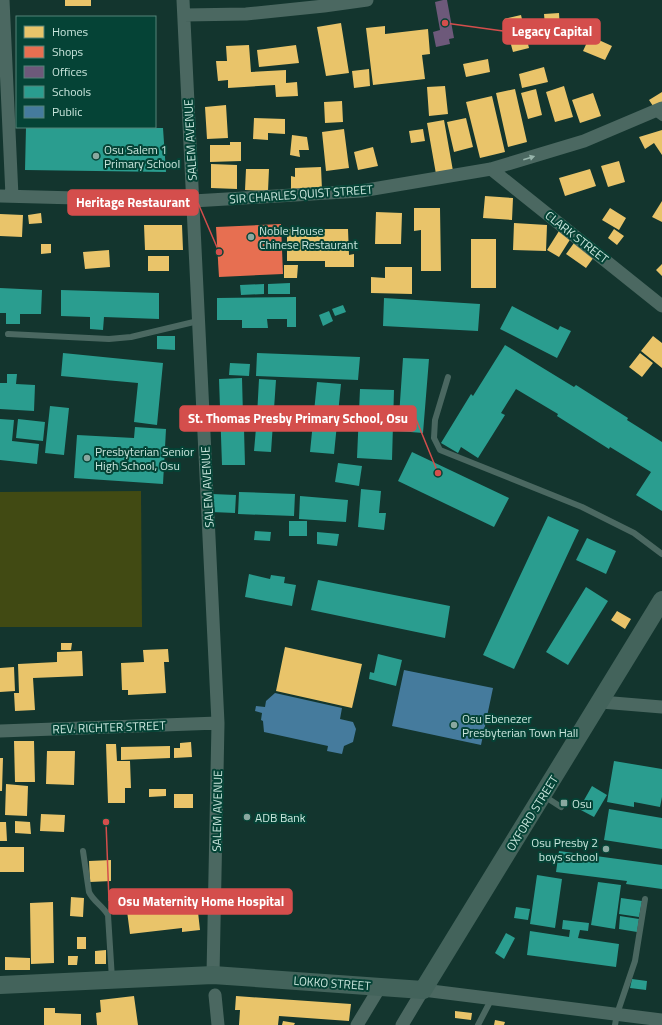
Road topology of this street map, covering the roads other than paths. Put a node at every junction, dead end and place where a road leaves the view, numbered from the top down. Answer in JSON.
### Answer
{"nodes":[{"id":1,"x":3,"y":0,"type":"edge"},
{"id":2,"x":183,"y":0,"type":"edge"},
{"id":3,"x":367,"y":0,"type":"edge"},
{"id":4,"x":184,"y":15,"type":"junction"},
{"id":5,"x":2,"y":22,"type":"edge"},
{"id":6,"x":659,"y":113,"type":"edge"},
{"id":7,"x":491,"y":170,"type":"junction"},
{"id":8,"x":6,"y":196,"type":"edge"},
{"id":9,"x":193,"y":201,"type":"junction"},
{"id":10,"x":662,"y":306,"type":"edge"},
{"id":11,"x":199,"y":320,"type":"junction"},
{"id":12,"x":8,"y":334,"type":"dead end"},
{"id":13,"x":448,"y":377,"type":"dead end"},
{"id":14,"x":662,"y":554,"type":"edge"},
{"id":15,"x":662,"y":600,"type":"edge"},
{"id":16,"x":601,"y":702,"type":"junction"},
{"id":17,"x":662,"y":707,"type":"edge"},
{"id":18,"x":218,"y":723,"type":"junction"},
{"id":19,"x":0,"y":731,"type":"edge"},
{"id":20,"x":543,"y":795,"type":"junction"},
{"id":21,"x":561,"y":807,"type":"dead end"},
{"id":22,"x":83,"y":851,"type":"dead end"},
{"id":23,"x":645,"y":899,"type":"dead end"},
{"id":24,"x":213,"y":974,"type":"junction"},
{"id":25,"x":112,"y":979,"type":"junction"},
{"id":26,"x":0,"y":985,"type":"edge"},
{"id":27,"x":380,"y":987,"type":"junction"},
{"id":28,"x":423,"y":990,"type":"junction"},
{"id":29,"x":215,"y":995,"type":"dead end"},
{"id":30,"x":492,"y":998,"type":"junction"},
{"id":31,"x":616,"y":1020,"type":"edge"},
{"id":32,"x":662,"y":1020,"type":"edge"},
{"id":33,"x":218,"y":1025,"type":"edge"},
{"id":34,"x":357,"y":1025,"type":"edge"},
{"id":35,"x":402,"y":1025,"type":"edge"},
{"id":36,"x":478,"y":1025,"type":"edge"}],
"edges":[{"from":1,"to":5,"type":"street"},
{"from":2,"to":4,"type":"street","name":"SALEM AVENUE"},
{"from":3,"to":4,"type":"street"},
{"from":4,"to":9,"type":"street","name":"SALEM AVENUE"},
{"from":5,"to":8,"type":"street"},
{"from":7,"to":6,"type":"street","name":"SIR CHARLES QUIST STREET","one_way":true},
{"from":7,"to":9,"type":"street","name":"SIR CHARLES QUIST STREET"},
{"from":7,"to":10,"type":"street","name":"CLARK STREET"},
{"from":8,"to":9,"type":"street","name":"SIR CHARLES QUIST STREET"},
{"from":9,"to":11,"type":"street","name":"SALEM AVENUE"},
{"from":11,"to":12,"type":"lane"},
{"from":11,"to":18,"type":"street","name":"SALEM AVENUE"},
{"from":13,"to":14,"type":"lane"},
{"from":15,"to":16,"type":"main road","name":"OXFORD STREET"},
{"from":16,"to":17,"type":"street"},
{"from":16,"to":20,"type":"main road","name":"OXFORD STREET"},
{"from":18,"to":19,"type":"street","name":"REV. RICHTER STREET"},
{"from":18,"to":24,"type":"street","name":"SALEM AVENUE"},
{"from":20,"to":21,"type":"lane"},
{"from":20,"to":28,"type":"main road","name":"OXFORD STREET"},
{"from":22,"to":25,"type":"lane"},
{"from":23,"to":31,"type":"lane"},
{"from":24,"to":25,"type":"main road","name":"LOKKO STREET"},
{"from":24,"to":27,"type":"main road","name":"LOKKO STREET"},
{"from":25,"to":26,"type":"main road","name":"LOKKO STREET"},
{"from":27,"to":28,"type":"main road","name":"LOKKO STREET"},
{"from":27,"to":34,"type":"street"},
{"from":28,"to":30,"type":"street","name":"LOKKO STREET"},
{"from":28,"to":35,"type":"street","name":"OXFORD STREET"},
{"from":29,"to":33,"type":"street"},
{"from":30,"to":31,"type":"street","name":"LOKKO STREET"},
{"from":30,"to":36,"type":"lane"},
{"from":31,"to":32,"type":"street","name":"LOKKO STREET"}]}
